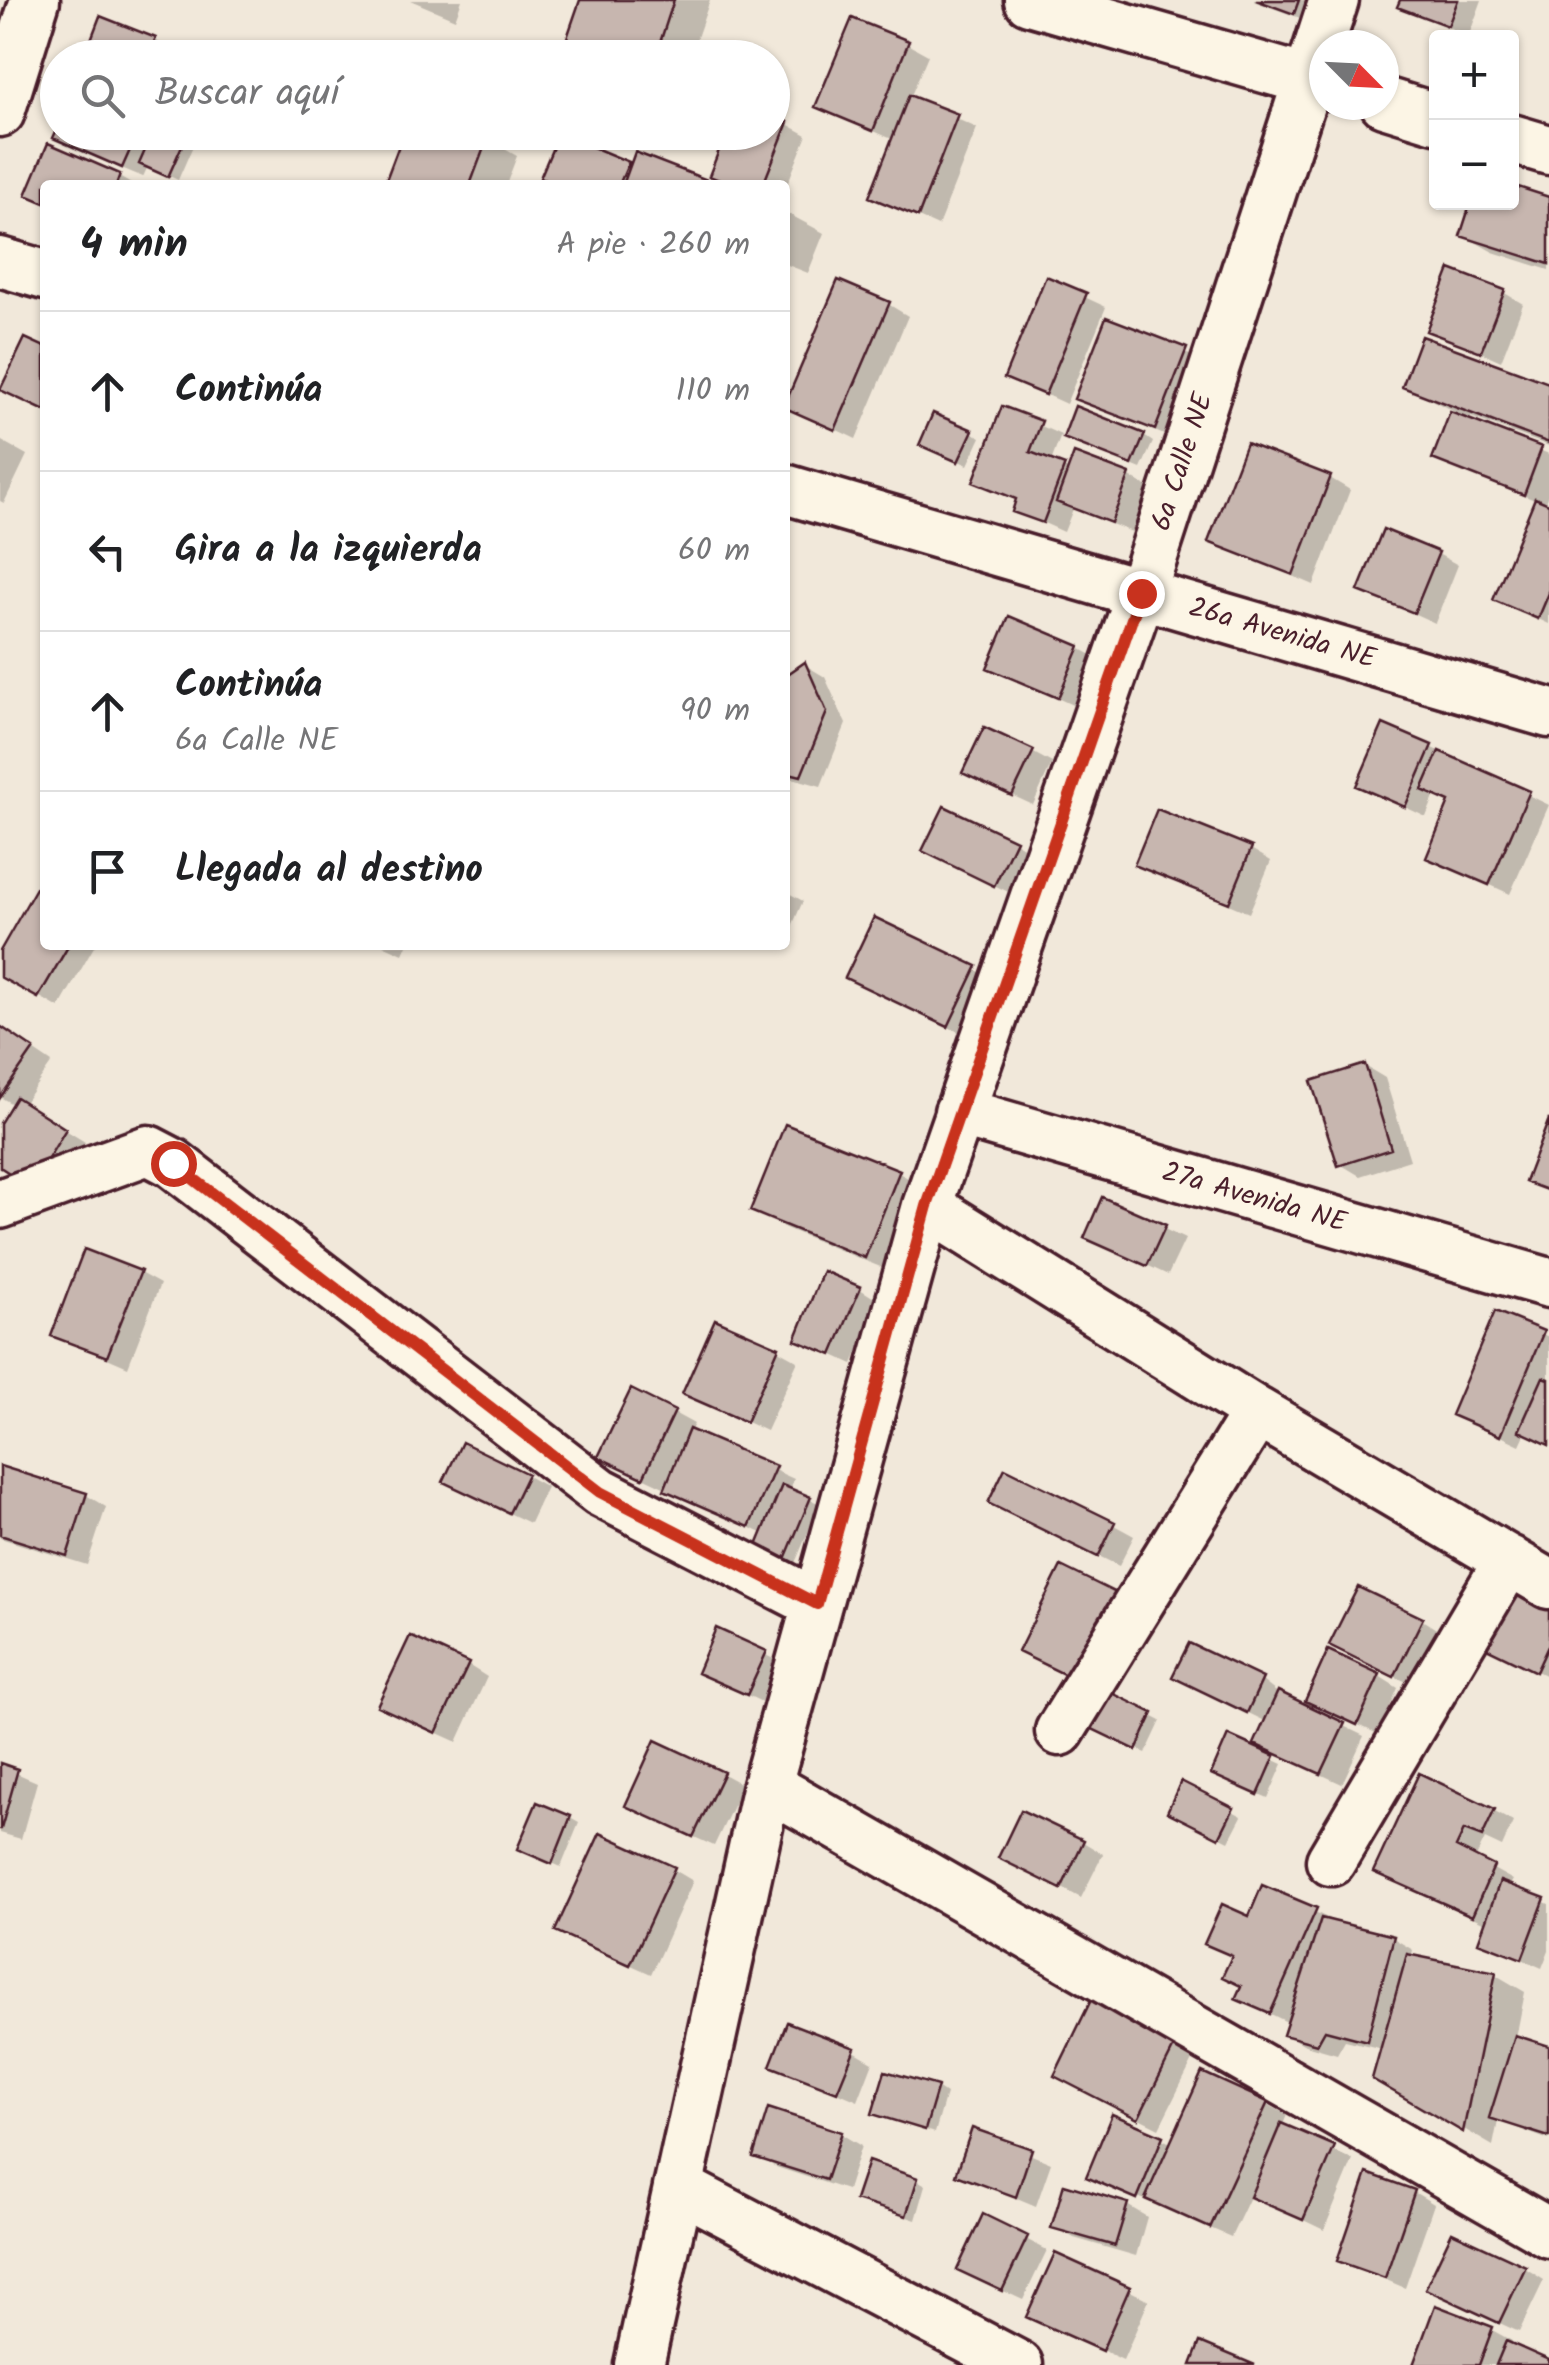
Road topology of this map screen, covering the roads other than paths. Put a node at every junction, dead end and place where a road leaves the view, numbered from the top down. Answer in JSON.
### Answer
{"nodes":[{"id":1,"x":36,"y":0,"type":"edge"},
{"id":2,"x":1029,"y":0,"type":"edge"},
{"id":3,"x":1334,"y":0,"type":"edge"},
{"id":4,"x":1327,"y":30,"type":"edge"},
{"id":5,"x":1309,"y":80,"type":"edge"},
{"id":6,"x":1309,"y":100,"type":"edge"},
{"id":7,"x":1399,"y":107,"type":"edge"},
{"id":8,"x":0,"y":112,"type":"edge"},
{"id":9,"x":1429,"y":116,"type":"edge"},
{"id":10,"x":1519,"y":142,"type":"edge"},
{"id":11,"x":1549,"y":150,"type":"edge"},
{"id":12,"x":0,"y":262,"type":"edge"},
{"id":13,"x":40,"y":274,"type":"edge"},
{"id":14,"x":790,"y":491,"type":"edge"},
{"id":15,"x":1141,"y":593,"type":"junction"},
{"id":16,"x":1549,"y":713,"type":"edge"},
{"id":17,"x":959,"y":1112,"type":"junction"},
{"id":18,"x":0,"y":1204,"type":"edge"},
{"id":19,"x":927,"y":1206,"type":"junction"},
{"id":20,"x":1549,"y":1283,"type":"edge"},
{"id":21,"x":1257,"y":1412,"type":"junction"},
{"id":22,"x":1529,"y":1572,"type":"edge"},
{"id":23,"x":817,"y":1604,"type":"junction"},
{"id":24,"x":1060,"y":1731,"type":"dead end"},
{"id":25,"x":768,"y":1785,"type":"junction"},
{"id":26,"x":1331,"y":1861,"type":"dead end"},
{"id":27,"x":678,"y":2187,"type":"junction"},
{"id":28,"x":1549,"y":2233,"type":"edge"},
{"id":29,"x":639,"y":2365,"type":"edge"},
{"id":30,"x":1018,"y":2365,"type":"edge"}],
"edges":[{"from":1,"to":8,"type":"street"},
{"from":2,"to":5,"type":"street"},
{"from":3,"to":4,"type":"street","name":"6a Calle NE"},
{"from":6,"to":15,"type":"street","name":"6a Calle NE"},
{"from":7,"to":9,"type":"street"},
{"from":10,"to":11,"type":"street"},
{"from":12,"to":13,"type":"street"},
{"from":14,"to":15,"type":"street","name":"26a Avenida NE"},
{"from":15,"to":16,"type":"street","name":"26a Avenida NE"},
{"from":15,"to":17,"type":"street","name":"6a Calle NE"},
{"from":17,"to":19,"type":"street","name":"6a Calle NE"},
{"from":17,"to":20,"type":"street","name":"27a Avenida NE"},
{"from":18,"to":23,"type":"street"},
{"from":19,"to":21,"type":"street"},
{"from":19,"to":23,"type":"street","name":"6a Calle NE"},
{"from":21,"to":22,"type":"street"},
{"from":21,"to":24,"type":"street"},
{"from":22,"to":26,"type":"street"},
{"from":23,"to":25,"type":"street","name":"6a Calle NE"},
{"from":25,"to":27,"type":"street","name":"6a Calle NE"},
{"from":25,"to":28,"type":"street"},
{"from":27,"to":29,"type":"street","name":"6a Calle NE"},
{"from":27,"to":30,"type":"street"}]}
